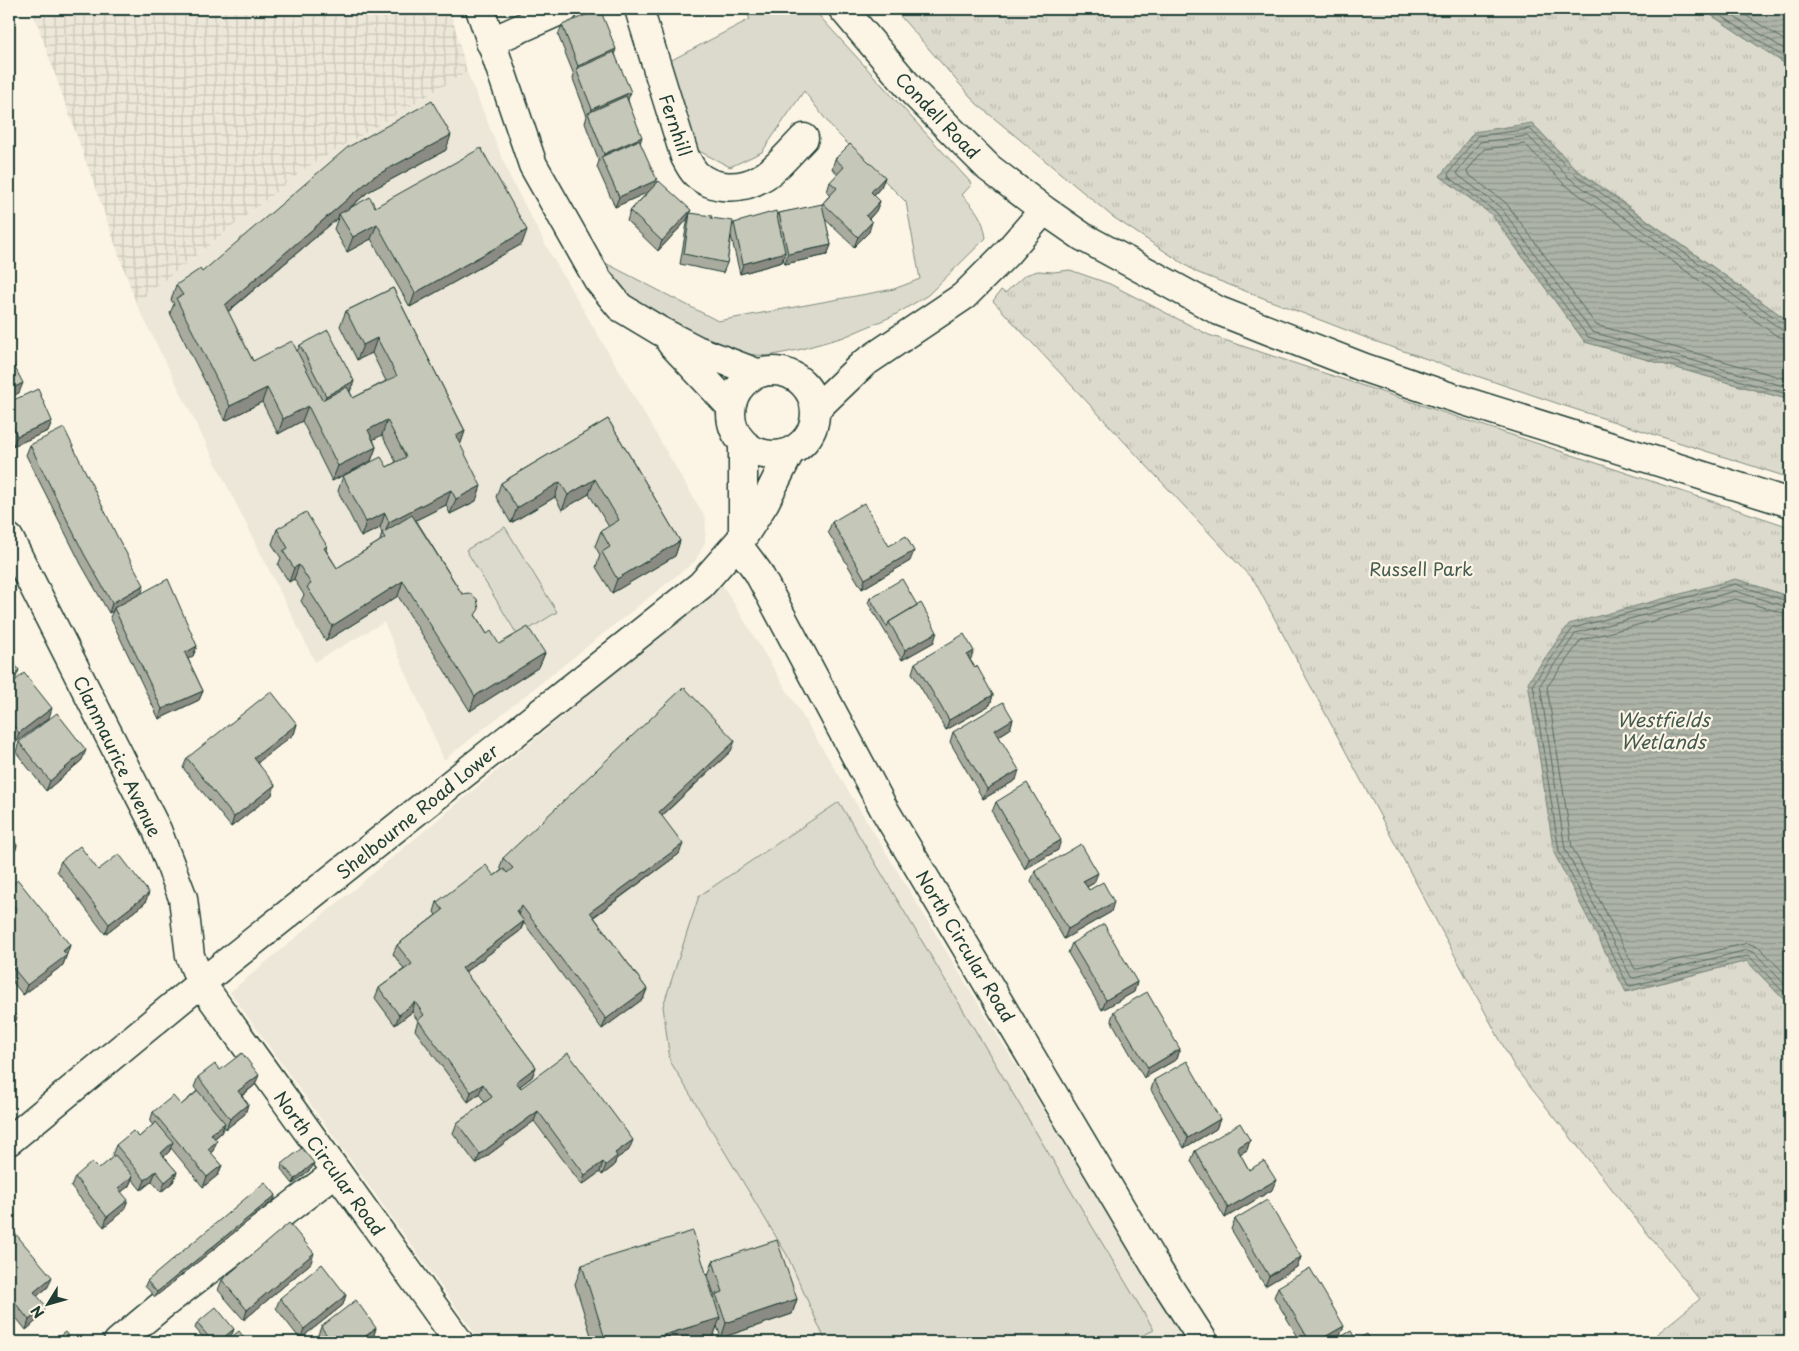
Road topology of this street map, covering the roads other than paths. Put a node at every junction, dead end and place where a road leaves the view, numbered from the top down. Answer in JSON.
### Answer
{"nodes":[{"id":1,"x":480,"y":9,"type":"edge"},
{"id":2,"x":564,"y":9,"type":"edge"},
{"id":3,"x":639,"y":9,"type":"edge"},
{"id":4,"x":843,"y":9,"type":"edge"},
{"id":5,"x":490,"y":42,"type":"junction"},
{"id":6,"x":804,"y":138,"type":"dead end"},
{"id":7,"x":1044,"y":210,"type":"junction"},
{"id":8,"x":660,"y":331,"type":"junction"},
{"id":9,"x":863,"y":364,"type":"junction"},
{"id":10,"x":757,"y":373,"type":"junction"},
{"id":11,"x":801,"y":380,"type":"junction"},
{"id":12,"x":731,"y":407,"type":"junction"},
{"id":13,"x":816,"y":409,"type":"junction"},
{"id":14,"x":743,"y":443,"type":"junction"},
{"id":15,"x":790,"y":452,"type":"junction"},
{"id":16,"x":1790,"y":503,"type":"edge"},
{"id":17,"x":9,"y":538,"type":"edge"},
{"id":18,"x":740,"y":541,"type":"junction"},
{"id":19,"x":201,"y":983,"type":"junction"},
{"id":20,"x":9,"y":1141,"type":"edge"},
{"id":21,"x":336,"y":1172,"type":"junction"},
{"id":22,"x":118,"y":1342,"type":"edge"},
{"id":23,"x":458,"y":1342,"type":"edge"},
{"id":24,"x":1204,"y":1342,"type":"edge"}],
"edges":[{"from":1,"to":5,"type":"street"},
{"from":2,"to":5,"type":"street"},
{"from":3,"to":6,"type":"street","name":"Fernhill"},
{"from":4,"to":7,"type":"street","name":"Condell Road"},
{"from":5,"to":8,"type":"street"},
{"from":7,"to":9,"type":"street"},
{"from":7,"to":16,"type":"street","name":"Condell Road"},
{"from":8,"to":10,"type":"street"},
{"from":8,"to":12,"type":"street"},
{"from":9,"to":11,"type":"street"},
{"from":9,"to":13,"type":"street"},
{"from":10,"to":11,"type":"street"},
{"from":10,"to":12,"type":"street"},
{"from":11,"to":13,"type":"street"},
{"from":12,"to":14,"type":"street"},
{"from":13,"to":15,"type":"street","name":"Shelbourne Road Lower"},
{"from":14,"to":15,"type":"street"},
{"from":14,"to":18,"type":"street"},
{"from":15,"to":18,"type":"street","name":"Shelbourne Road Lower"},
{"from":17,"to":19,"type":"street","name":"Clanmaurice Avenue"},
{"from":18,"to":19,"type":"street","name":"Shelbourne Road Lower"},
{"from":18,"to":24,"type":"street","name":"North Circular Road"},
{"from":19,"to":20,"type":"street","name":"Shelbourne Road Lower"},
{"from":19,"to":21,"type":"street","name":"North Circular Road"},
{"from":21,"to":22,"type":"street"},
{"from":21,"to":23,"type":"street","name":"North Circular Road"}]}
